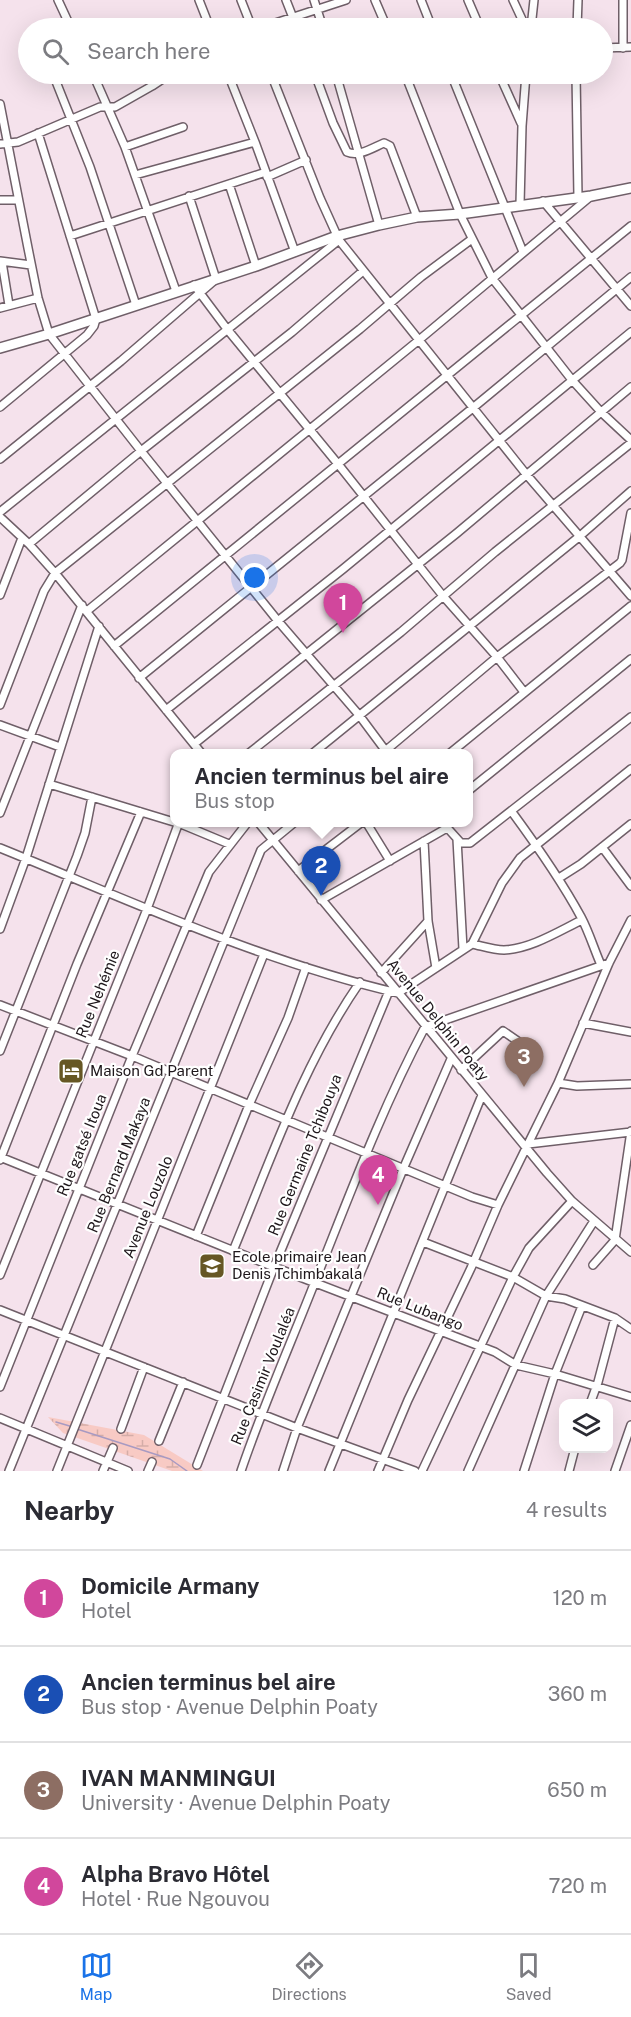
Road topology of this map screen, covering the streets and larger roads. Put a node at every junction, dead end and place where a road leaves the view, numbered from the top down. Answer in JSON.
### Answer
{"nodes":[{"id":1,"x":58,"y":0,"type":"edge"},
{"id":2,"x":199,"y":0,"type":"edge"},
{"id":3,"x":241,"y":0,"type":"edge"},
{"id":4,"x":286,"y":0,"type":"edge"},
{"id":5,"x":314,"y":0,"type":"edge"},
{"id":6,"x":346,"y":0,"type":"edge"},
{"id":7,"x":375,"y":0,"type":"edge"},
{"id":8,"x":421,"y":0,"type":"edge"},
{"id":9,"x":468,"y":0,"type":"edge"},
{"id":10,"x":513,"y":0,"type":"edge"},
{"id":11,"x":534,"y":0,"type":"edge"},
{"id":12,"x":578,"y":0,"type":"edge"},
{"id":13,"x":623,"y":0,"type":"edge"},
{"id":14,"x":317,"y":9,"type":"junction"},
{"id":15,"x":293,"y":17,"type":"junction"},
{"id":16,"x":66,"y":18,"type":"edge"},
{"id":17,"x":206,"y":18,"type":"edge"},
{"id":18,"x":248,"y":18,"type":"edge"},
{"id":19,"x":290,"y":18,"type":"edge"},
{"id":20,"x":320,"y":18,"type":"edge"},
{"id":21,"x":383,"y":18,"type":"edge"},
{"id":22,"x":428,"y":18,"type":"edge"},
{"id":23,"x":476,"y":18,"type":"edge"},
{"id":24,"x":523,"y":18,"type":"edge"},
{"id":25,"x":530,"y":18,"type":"edge"},
{"id":26,"x":577,"y":18,"type":"edge"},
{"id":27,"x":627,"y":47,"type":"edge"},
{"id":28,"x":57,"y":84,"type":"edge"},
{"id":29,"x":97,"y":84,"type":"edge"},
{"id":30,"x":154,"y":84,"type":"edge"},
{"id":31,"x":232,"y":84,"type":"edge"},
{"id":32,"x":275,"y":84,"type":"edge"},
{"id":33,"x":319,"y":84,"type":"edge"},
{"id":34,"x":339,"y":84,"type":"edge"},
{"id":35,"x":409,"y":84,"type":"edge"},
{"id":36,"x":455,"y":84,"type":"edge"},
{"id":37,"x":503,"y":84,"type":"edge"},
{"id":38,"x":525,"y":84,"type":"edge"},
{"id":39,"x":576,"y":84,"type":"edge"},
{"id":40,"x":0,"y":104,"type":"edge"},
{"id":41,"x":107,"y":106,"type":"junction"},
{"id":42,"x":72,"y":118,"type":"junction"},
{"id":43,"x":522,"y":126,"type":"junction"},
{"id":44,"x":183,"y":127,"type":"dead end"},
{"id":45,"x":38,"y":133,"type":"junction"},
{"id":46,"x":255,"y":142,"type":"junction"},
{"id":47,"x":3,"y":144,"type":"edge"},
{"id":48,"x":125,"y":147,"type":"junction"},
{"id":49,"x":360,"y":154,"type":"junction"},
{"id":50,"x":306,"y":160,"type":"junction"},
{"id":51,"x":135,"y":175,"type":"junction"},
{"id":52,"x":267,"y":175,"type":"junction"},
{"id":53,"x":229,"y":184,"type":"junction"},
{"id":54,"x":631,"y":188,"type":"edge"},
{"id":55,"x":189,"y":196,"type":"junction"},
{"id":56,"x":591,"y":196,"type":"junction"},
{"id":57,"x":578,"y":197,"type":"junction"},
{"id":58,"x":0,"y":200,"type":"edge"},
{"id":59,"x":18,"y":200,"type":"junction"},
{"id":60,"x":543,"y":201,"type":"junction"},
{"id":61,"x":520,"y":204,"type":"junction"},
{"id":62,"x":504,"y":207,"type":"junction"},
{"id":63,"x":148,"y":210,"type":"junction"},
{"id":64,"x":460,"y":214,"type":"junction"},
{"id":65,"x":417,"y":217,"type":"junction"},
{"id":66,"x":109,"y":222,"type":"junction"},
{"id":67,"x":561,"y":222,"type":"junction"},
{"id":68,"x":379,"y":225,"type":"junction"},
{"id":69,"x":631,"y":226,"type":"edge"},
{"id":70,"x":70,"y":236,"type":"junction"},
{"id":71,"x":338,"y":238,"type":"junction"},
{"id":72,"x":472,"y":239,"type":"junction"},
{"id":73,"x":295,"y":252,"type":"junction"},
{"id":74,"x":524,"y":252,"type":"junction"},
{"id":75,"x":591,"y":258,"type":"junction"},
{"id":76,"x":1,"y":262,"type":"edge"},
{"id":77,"x":31,"y":265,"type":"junction"},
{"id":78,"x":256,"y":267,"type":"junction"},
{"id":79,"x":363,"y":271,"type":"junction"},
{"id":80,"x":631,"y":277,"type":"edge"},
{"id":81,"x":492,"y":278,"type":"junction"},
{"id":82,"x":216,"y":279,"type":"junction"},
{"id":83,"x":194,"y":285,"type":"junction"},
{"id":84,"x":617,"y":288,"type":"junction"},
{"id":85,"x":176,"y":291,"type":"junction"},
{"id":86,"x":201,"y":294,"type":"junction"},
{"id":87,"x":38,"y":298,"type":"junction"},
{"id":88,"x":389,"y":304,"type":"junction"},
{"id":89,"x":136,"y":305,"type":"junction"},
{"id":90,"x":9,"y":306,"type":"junction"},
{"id":91,"x":631,"y":306,"type":"edge"},
{"id":92,"x":0,"y":308,"type":"edge"},
{"id":93,"x":520,"y":315,"type":"junction"},
{"id":94,"x":96,"y":319,"type":"junction"},
{"id":95,"x":227,"y":329,"type":"junction"},
{"id":96,"x":631,"y":332,"type":"edge"},
{"id":97,"x":49,"y":334,"type":"junction"},
{"id":98,"x":419,"y":340,"type":"junction"},
{"id":99,"x":5,"y":347,"type":"edge"},
{"id":100,"x":546,"y":347,"type":"junction"},
{"id":101,"x":64,"y":354,"type":"junction"},
{"id":102,"x":0,"y":355,"type":"edge"},
{"id":103,"x":254,"y":362,"type":"junction"},
{"id":104,"x":448,"y":375,"type":"junction"},
{"id":105,"x":572,"y":380,"type":"junction"},
{"id":106,"x":90,"y":386,"type":"junction"},
{"id":107,"x":631,"y":387,"type":"edge"},
{"id":108,"x":279,"y":392,"type":"junction"},
{"id":109,"x":0,"y":407,"type":"edge"},
{"id":110,"x":474,"y":407,"type":"junction"},
{"id":111,"x":601,"y":412,"type":"junction"},
{"id":112,"x":117,"y":419,"type":"junction"},
{"id":113,"x":309,"y":429,"type":"junction"},
{"id":114,"x":499,"y":441,"type":"junction"},
{"id":115,"x":631,"y":441,"type":"edge"},
{"id":116,"x":141,"y":452,"type":"junction"},
{"id":117,"x":0,"y":459,"type":"edge"},
{"id":118,"x":339,"y":464,"type":"junction"},
{"id":119,"x":526,"y":474,"type":"junction"},
{"id":120,"x":167,"y":484,"type":"junction"},
{"id":121,"x":631,"y":491,"type":"edge"},
{"id":122,"x":363,"y":496,"type":"junction"},
{"id":123,"x":553,"y":505,"type":"junction"},
{"id":124,"x":0,"y":512,"type":"edge"},
{"id":125,"x":631,"y":513,"type":"edge"},
{"id":126,"x":0,"y":517,"type":"edge"},
{"id":127,"x":198,"y":520,"type":"junction"},
{"id":128,"x":390,"y":531,"type":"junction"},
{"id":129,"x":580,"y":536,"type":"junction"},
{"id":130,"x":22,"y":538,"type":"junction"},
{"id":131,"x":29,"y":544,"type":"junction"},
{"id":132,"x":226,"y":555,"type":"junction"},
{"id":133,"x":418,"y":563,"type":"junction"},
{"id":134,"x":609,"y":570,"type":"junction"},
{"id":135,"x":55,"y":573,"type":"junction"},
{"id":136,"x":251,"y":587,"type":"junction"},
{"id":137,"x":0,"y":595,"type":"edge"},
{"id":138,"x":442,"y":596,"type":"junction"},
{"id":139,"x":631,"y":596,"type":"edge"},
{"id":140,"x":631,"y":606,"type":"edge"},
{"id":141,"x":85,"y":608,"type":"junction"},
{"id":142,"x":278,"y":621,"type":"junction"},
{"id":143,"x":99,"y":626,"type":"junction"},
{"id":144,"x":470,"y":626,"type":"junction"},
{"id":145,"x":114,"y":646,"type":"junction"},
{"id":146,"x":306,"y":652,"type":"junction"},
{"id":147,"x":497,"y":657,"type":"junction"},
{"id":148,"x":631,"y":659,"type":"edge"},
{"id":149,"x":139,"y":678,"type":"junction"},
{"id":150,"x":333,"y":684,"type":"junction"},
{"id":151,"x":524,"y":692,"type":"junction"},
{"id":152,"x":0,"y":705,"type":"edge"},
{"id":153,"x":166,"y":710,"type":"junction"},
{"id":154,"x":359,"y":715,"type":"junction"},
{"id":155,"x":631,"y":717,"type":"edge"},
{"id":156,"x":0,"y":725,"type":"edge"},
{"id":157,"x":30,"y":736,"type":"junction"},
{"id":158,"x":194,"y":744,"type":"junction"},
{"id":159,"x":60,"y":747,"type":"junction"},
{"id":160,"x":198,"y":749,"type":"edge"},
{"id":161,"x":253,"y":749,"type":"edge"},
{"id":162,"x":317,"y":749,"type":"edge"},
{"id":163,"x":382,"y":749,"type":"edge"},
{"id":164,"x":390,"y":749,"type":"edge"},
{"id":165,"x":454,"y":749,"type":"edge"},
{"id":166,"x":631,"y":769,"type":"edge"},
{"id":167,"x":49,"y":784,"type":"junction"},
{"id":168,"x":473,"y":787,"type":"edge"},
{"id":169,"x":92,"y":797,"type":"junction"},
{"id":170,"x":141,"y":812,"type":"junction"},
{"id":171,"x":512,"y":812,"type":"junction"},
{"id":172,"x":0,"y":813,"type":"edge"},
{"id":173,"x":170,"y":820,"type":"edge"},
{"id":174,"x":631,"y":824,"type":"edge"},
{"id":175,"x":175,"y":827,"type":"edge"},
{"id":176,"x":189,"y":827,"type":"edge"},
{"id":177,"x":244,"y":827,"type":"edge"},
{"id":178,"x":262,"y":827,"type":"edge"},
{"id":179,"x":289,"y":827,"type":"edge"},
{"id":180,"x":357,"y":827,"type":"edge"},
{"id":181,"x":367,"y":827,"type":"edge"},
{"id":182,"x":442,"y":827,"type":"edge"},
{"id":183,"x":447,"y":827,"type":"edge"},
{"id":184,"x":456,"y":839,"type":"junction"},
{"id":185,"x":273,"y":840,"type":"junction"},
{"id":186,"x":424,"y":841,"type":"junction"},
{"id":187,"x":229,"y":844,"type":"junction"},
{"id":188,"x":536,"y":844,"type":"junction"},
{"id":189,"x":602,"y":847,"type":"junction"},
{"id":190,"x":0,"y":848,"type":"edge"},
{"id":191,"x":26,"y":858,"type":"junction"},
{"id":192,"x":390,"y":861,"type":"junction"},
{"id":193,"x":298,"y":872,"type":"junction"},
{"id":194,"x":70,"y":877,"type":"junction"},
{"id":195,"x":559,"y":878,"type":"junction"},
{"id":196,"x":631,"y":886,"type":"edge"},
{"id":197,"x":106,"y":893,"type":"junction"},
{"id":198,"x":321,"y":900,"type":"junction"},
{"id":199,"x":147,"y":909,"type":"junction"},
{"id":200,"x":582,"y":920,"type":"junction"},
{"id":201,"x":631,"y":920,"type":"edge"},
{"id":202,"x":428,"y":921,"type":"junction"},
{"id":203,"x":187,"y":925,"type":"junction"},
{"id":204,"x":0,"y":929,"type":"edge"},
{"id":205,"x":224,"y":940,"type":"junction"},
{"id":206,"x":472,"y":944,"type":"junction"},
{"id":207,"x":463,"y":949,"type":"junction"},
{"id":208,"x":264,"y":954,"type":"junction"},
{"id":209,"x":609,"y":963,"type":"junction"},
{"id":210,"x":601,"y":965,"type":"junction"},
{"id":211,"x":306,"y":967,"type":"junction"},
{"id":212,"x":436,"y":968,"type":"junction"},
{"id":213,"x":381,"y":973,"type":"junction"},
{"id":214,"x":360,"y":982,"type":"junction"},
{"id":215,"x":389,"y":991,"type":"junction"},
{"id":216,"x":398,"y":993,"type":"junction"},
{"id":217,"x":0,"y":1005,"type":"edge"},
{"id":218,"x":16,"y":1011,"type":"junction"},
{"id":219,"x":583,"y":1023,"type":"junction"},
{"id":220,"x":54,"y":1026,"type":"junction"},
{"id":221,"x":425,"y":1026,"type":"junction"},
{"id":222,"x":631,"y":1032,"type":"edge"},
{"id":223,"x":93,"y":1042,"type":"junction"},
{"id":224,"x":0,"y":1051,"type":"edge"},
{"id":225,"x":535,"y":1053,"type":"dead end"},
{"id":226,"x":132,"y":1056,"type":"junction"},
{"id":227,"x":451,"y":1059,"type":"junction"},
{"id":228,"x":460,"y":1070,"type":"junction"},
{"id":229,"x":171,"y":1072,"type":"junction"},
{"id":230,"x":558,"y":1083,"type":"junction"},
{"id":231,"x":631,"y":1084,"type":"edge"},
{"id":232,"x":210,"y":1089,"type":"junction"},
{"id":233,"x":482,"y":1095,"type":"junction"},
{"id":234,"x":249,"y":1105,"type":"junction"},
{"id":235,"x":286,"y":1119,"type":"junction"},
{"id":236,"x":631,"y":1132,"type":"edge"},
{"id":237,"x":328,"y":1137,"type":"junction"},
{"id":238,"x":526,"y":1146,"type":"junction"},
{"id":239,"x":367,"y":1152,"type":"junction"},
{"id":240,"x":0,"y":1158,"type":"edge"},
{"id":241,"x":404,"y":1167,"type":"junction"},
{"id":242,"x":41,"y":1173,"type":"junction"},
{"id":243,"x":446,"y":1186,"type":"junction"},
{"id":244,"x":79,"y":1188,"type":"junction"},
{"id":245,"x":572,"y":1201,"type":"junction"},
{"id":246,"x":117,"y":1204,"type":"junction"},
{"id":247,"x":498,"y":1205,"type":"junction"},
{"id":248,"x":158,"y":1220,"type":"junction"},
{"id":249,"x":594,"y":1221,"type":"junction"},
{"id":250,"x":196,"y":1236,"type":"junction"},
{"id":251,"x":615,"y":1240,"type":"junction"},
{"id":252,"x":423,"y":1242,"type":"junction"},
{"id":253,"x":233,"y":1251,"type":"junction"},
{"id":254,"x":631,"y":1252,"type":"edge"},
{"id":255,"x":473,"y":1262,"type":"junction"},
{"id":256,"x":593,"y":1265,"type":"dead end"},
{"id":257,"x":274,"y":1267,"type":"junction"},
{"id":258,"x":0,"y":1275,"type":"edge"},
{"id":259,"x":513,"y":1277,"type":"junction"},
{"id":260,"x":315,"y":1282,"type":"junction"},
{"id":261,"x":546,"y":1296,"type":"junction"},
{"id":262,"x":352,"y":1297,"type":"junction"},
{"id":263,"x":582,"y":1306,"type":"junction"},
{"id":264,"x":0,"y":1310,"type":"edge"},
{"id":265,"x":394,"y":1312,"type":"junction"},
{"id":266,"x":615,"y":1318,"type":"junction"},
{"id":267,"x":27,"y":1321,"type":"junction"},
{"id":268,"x":631,"y":1329,"type":"edge"},
{"id":269,"x":441,"y":1331,"type":"junction"},
{"id":270,"x":64,"y":1335,"type":"junction"},
{"id":271,"x":480,"y":1347,"type":"junction"},
{"id":272,"x":105,"y":1351,"type":"junction"},
{"id":273,"x":516,"y":1365,"type":"junction"},
{"id":274,"x":144,"y":1367,"type":"junction"},
{"id":275,"x":555,"y":1374,"type":"junction"},
{"id":276,"x":183,"y":1382,"type":"junction"},
{"id":277,"x":0,"y":1387,"type":"edge"},
{"id":278,"x":595,"y":1387,"type":"junction"},
{"id":279,"x":631,"y":1397,"type":"edge"},
{"id":280,"x":223,"y":1398,"type":"junction"},
{"id":281,"x":591,"y":1399,"type":"edge"},
{"id":282,"x":261,"y":1413,"type":"junction"},
{"id":283,"x":0,"y":1418,"type":"edge"},
{"id":284,"x":631,"y":1425,"type":"edge"},
{"id":285,"x":297,"y":1428,"type":"junction"},
{"id":286,"x":26,"y":1429,"type":"junction"},
{"id":287,"x":121,"y":1429,"type":"dead end"},
{"id":288,"x":159,"y":1441,"type":"dead end"},
{"id":289,"x":340,"y":1444,"type":"junction"},
{"id":290,"x":67,"y":1446,"type":"junction"},
{"id":291,"x":113,"y":1448,"type":"dead end"},
{"id":292,"x":574,"y":1453,"type":"edge"},
{"id":293,"x":383,"y":1459,"type":"junction"},
{"id":294,"x":107,"y":1462,"type":"junction"},
{"id":295,"x":152,"y":1462,"type":"dead end"},
{"id":296,"x":197,"y":1465,"type":"dead end"},
{"id":297,"x":9,"y":1471,"type":"edge"},
{"id":298,"x":57,"y":1471,"type":"edge"},
{"id":299,"x":103,"y":1471,"type":"edge"},
{"id":300,"x":128,"y":1471,"type":"edge"},
{"id":301,"x":148,"y":1471,"type":"edge"},
{"id":302,"x":241,"y":1471,"type":"edge"},
{"id":303,"x":283,"y":1471,"type":"edge"},
{"id":304,"x":329,"y":1471,"type":"edge"},
{"id":305,"x":378,"y":1471,"type":"edge"},
{"id":306,"x":415,"y":1471,"type":"edge"},
{"id":307,"x":422,"y":1471,"type":"edge"},
{"id":308,"x":468,"y":1471,"type":"edge"},
{"id":309,"x":525,"y":1471,"type":"edge"},
{"id":310,"x":568,"y":1471,"type":"edge"},
{"id":311,"x":615,"y":1471,"type":"edge"}],
"edges":[{"from":1,"to":16,"type":"street"},
{"from":2,"to":17,"type":"street"},
{"from":3,"to":18,"type":"street"},
{"from":4,"to":15,"type":"street"},
{"from":5,"to":14,"type":"street"},
{"from":6,"to":14,"type":"street"},
{"from":7,"to":21,"type":"street"},
{"from":8,"to":22,"type":"street"},
{"from":9,"to":23,"type":"street"},
{"from":10,"to":24,"type":"street"},
{"from":11,"to":25,"type":"street"},
{"from":12,"to":26,"type":"street"},
{"from":13,"to":27,"type":"street"},
{"from":14,"to":15,"type":"street"},
{"from":14,"to":20,"type":"street"},
{"from":15,"to":19,"type":"street"},
{"from":28,"to":42,"type":"street"},
{"from":29,"to":41,"type":"street"},
{"from":30,"to":41,"type":"street"},
{"from":31,"to":46,"type":"street"},
{"from":32,"to":50,"type":"street"},
{"from":33,"to":49,"type":"street"},
{"from":34,"to":49,"type":"street"},
{"from":35,"to":64,"type":"street"},
{"from":36,"to":62,"type":"street"},
{"from":37,"to":43,"type":"street"},
{"from":38,"to":43,"type":"street"},
{"from":39,"to":57,"type":"street"},
{"from":40,"to":47,"type":"street"},
{"from":41,"to":42,"type":"street"},
{"from":41,"to":48,"type":"street"},
{"from":42,"to":45,"type":"street"},
{"from":42,"to":66,"type":"street"},
{"from":43,"to":61,"type":"street"},
{"from":44,"to":48,"type":"street"},
{"from":45,"to":47,"type":"street"},
{"from":45,"to":70,"type":"street"},
{"from":46,"to":51,"type":"street"},
{"from":46,"to":52,"type":"street"},
{"from":47,"to":59,"type":"street"},
{"from":48,"to":51,"type":"street"},
{"from":49,"to":65,"type":"street"},
{"from":49,"to":68,"type":"street"},
{"from":50,"to":52,"type":"street"},
{"from":50,"to":71,"type":"street"},
{"from":51,"to":63,"type":"street"},
{"from":52,"to":53,"type":"street"},
{"from":52,"to":73,"type":"street"},
{"from":53,"to":55,"type":"street"},
{"from":53,"to":78,"type":"street"},
{"from":54,"to":56,"type":"street"},
{"from":55,"to":63,"type":"street"},
{"from":55,"to":82,"type":"street"},
{"from":56,"to":57,"type":"street"},
{"from":56,"to":67,"type":"street"},
{"from":57,"to":60,"type":"street"},
{"from":58,"to":59,"type":"street"},
{"from":59,"to":77,"type":"street"},
{"from":60,"to":61,"type":"street"},
{"from":60,"to":67,"type":"street"},
{"from":61,"to":62,"type":"street"},
{"from":62,"to":64,"type":"street"},
{"from":62,"to":74,"type":"street"},
{"from":63,"to":66,"type":"street"},
{"from":63,"to":85,"type":"street"},
{"from":64,"to":65,"type":"street"},
{"from":64,"to":72,"type":"street"},
{"from":65,"to":68,"type":"street"},
{"from":66,"to":70,"type":"street"},
{"from":66,"to":89,"type":"street"},
{"from":67,"to":74,"type":"street"},
{"from":67,"to":75,"type":"street"},
{"from":68,"to":71,"type":"street"},
{"from":69,"to":75,"type":"street"},
{"from":70,"to":94,"type":"street"},
{"from":71,"to":73,"type":"street"},
{"from":71,"to":79,"type":"street"},
{"from":71,"to":95,"type":"street"},
{"from":72,"to":81,"type":"street"},
{"from":72,"to":88,"type":"street"},
{"from":73,"to":78,"type":"street"},
{"from":74,"to":81,"type":"street"},
{"from":75,"to":84,"type":"street"},
{"from":75,"to":93,"type":"street"},
{"from":76,"to":77,"type":"street"},
{"from":76,"to":90,"type":"street"},
{"from":77,"to":87,"type":"street"},
{"from":78,"to":82,"type":"street"},
{"from":79,"to":88,"type":"street"},
{"from":79,"to":103,"type":"street"},
{"from":80,"to":84,"type":"street"},
{"from":81,"to":93,"type":"street"},
{"from":81,"to":98,"type":"street"},
{"from":82,"to":83,"type":"street"},
{"from":82,"to":86,"type":"street"},
{"from":83,"to":85,"type":"street"},
{"from":83,"to":86,"type":"street"},
{"from":84,"to":91,"type":"street"},
{"from":84,"to":100,"type":"street"},
{"from":85,"to":89,"type":"street"},
{"from":86,"to":95,"type":"street"},
{"from":86,"to":106,"type":"street"},
{"from":87,"to":90,"type":"street"},
{"from":87,"to":97,"type":"street"},
{"from":88,"to":98,"type":"street"},
{"from":88,"to":108,"type":"street"},
{"from":89,"to":94,"type":"street"},
{"from":90,"to":92,"type":"street"},
{"from":93,"to":100,"type":"street"},
{"from":93,"to":104,"type":"street"},
{"from":94,"to":97,"type":"street"},
{"from":94,"to":101,"type":"street"},
{"from":95,"to":103,"type":"street"},
{"from":95,"to":112,"type":"street"},
{"from":96,"to":105,"type":"street"},
{"from":97,"to":99,"type":"street"},
{"from":97,"to":101,"type":"street"},
{"from":98,"to":104,"type":"street"},
{"from":98,"to":113,"type":"street"},
{"from":99,"to":102,"type":"street"},
{"from":100,"to":105,"type":"street"},
{"from":100,"to":110,"type":"street"},
{"from":101,"to":106,"type":"street"},
{"from":101,"to":109,"type":"street"},
{"from":103,"to":108,"type":"street"},
{"from":103,"to":116,"type":"street"},
{"from":104,"to":110,"type":"street"},
{"from":104,"to":118,"type":"street"},
{"from":105,"to":111,"type":"street"},
{"from":105,"to":114,"type":"street"},
{"from":106,"to":112,"type":"street"},
{"from":106,"to":117,"type":"street"},
{"from":107,"to":111,"type":"street"},
{"from":108,"to":113,"type":"street"},
{"from":108,"to":120,"type":"street"},
{"from":110,"to":114,"type":"street"},
{"from":110,"to":122,"type":"street"},
{"from":111,"to":115,"type":"street"},
{"from":111,"to":119,"type":"street"},
{"from":112,"to":116,"type":"street"},
{"from":112,"to":124,"type":"street"},
{"from":113,"to":118,"type":"street"},
{"from":113,"to":127,"type":"street"},
{"from":114,"to":119,"type":"street"},
{"from":114,"to":128,"type":"street"},
{"from":115,"to":123,"type":"street"},
{"from":116,"to":120,"type":"street"},
{"from":116,"to":131,"type":"street"},
{"from":118,"to":122,"type":"street"},
{"from":118,"to":132,"type":"street"},
{"from":119,"to":123,"type":"street"},
{"from":119,"to":133,"type":"street"},
{"from":120,"to":127,"type":"street"},
{"from":120,"to":135,"type":"street"},
{"from":121,"to":129,"type":"street"},
{"from":122,"to":128,"type":"street"},
{"from":122,"to":136,"type":"street"},
{"from":123,"to":129,"type":"street"},
{"from":123,"to":138,"type":"street"},
{"from":125,"to":134,"type":"street"},
{"from":126,"to":130,"type":"street"},
{"from":127,"to":132,"type":"street"},
{"from":127,"to":141,"type":"street"},
{"from":128,"to":133,"type":"street"},
{"from":128,"to":142,"type":"street"},
{"from":129,"to":134,"type":"street"},
{"from":129,"to":144,"type":"street"},
{"from":130,"to":131,"type":"street"},
{"from":130,"to":137,"type":"street"},
{"from":131,"to":135,"type":"street"},
{"from":132,"to":136,"type":"street"},
{"from":132,"to":145,"type":"street"},
{"from":133,"to":138,"type":"street"},
{"from":133,"to":146,"type":"street"},
{"from":134,"to":139,"type":"street"},
{"from":134,"to":147,"type":"street"},
{"from":135,"to":141,"type":"street"},
{"from":135,"to":152,"type":"street"},
{"from":136,"to":142,"type":"street"},
{"from":136,"to":149,"type":"street"},
{"from":138,"to":144,"type":"street"},
{"from":138,"to":150,"type":"street"},
{"from":140,"to":151,"type":"street"},
{"from":141,"to":143,"type":"street"},
{"from":141,"to":157,"type":"street"},
{"from":142,"to":146,"type":"street"},
{"from":142,"to":153,"type":"street"},
{"from":143,"to":145,"type":"street"},
{"from":143,"to":159,"type":"street"},
{"from":144,"to":147,"type":"street"},
{"from":144,"to":154,"type":"street"},
{"from":145,"to":149,"type":"street"},
{"from":146,"to":150,"type":"street"},
{"from":146,"to":158,"type":"street"},
{"from":147,"to":151,"type":"street"},
{"from":147,"to":164,"type":"street"},
{"from":148,"to":168,"type":"street"},
{"from":149,"to":153,"type":"street"},
{"from":150,"to":154,"type":"street"},
{"from":150,"to":161,"type":"street"},
{"from":151,"to":165,"type":"street"},
{"from":153,"to":158,"type":"street"},
{"from":154,"to":162,"type":"street"},
{"from":154,"to":163,"type":"street"},
{"from":155,"to":171,"type":"street"},
{"from":156,"to":157,"type":"street"},
{"from":157,"to":159,"type":"street"},
{"from":157,"to":172,"type":"street"},
{"from":158,"to":160,"type":"street"},
{"from":159,"to":167,"type":"street"},
{"from":166,"to":188,"type":"street"},
{"from":167,"to":169,"type":"street"},
{"from":167,"to":191,"type":"street"},
{"from":169,"to":170,"type":"street"},
{"from":169,"to":194,"type":"street"},
{"from":170,"to":173,"type":"street"},
{"from":170,"to":197,"type":"street"},
{"from":171,"to":184,"type":"street"},
{"from":171,"to":188,"type":"street"},
{"from":174,"to":189,"type":"street"},
{"from":175,"to":199,"type":"street","name":"Rue Nehémie"},
{"from":176,"to":187,"type":"street"},
{"from":177,"to":187,"type":"street","name":"Rue gatsé Itoua"},
{"from":178,"to":185,"type":"street","name":"Avenue Delphin Poaty"},
{"from":179,"to":185,"type":"street","name":"Rue Bernard Makaya"},
{"from":180,"to":193,"type":"street"},
{"from":181,"to":192,"type":"street"},
{"from":182,"to":186,"type":"street"},
{"from":183,"to":184,"type":"street"},
{"from":184,"to":207,"type":"street"},
{"from":185,"to":193,"type":"street","name":"Avenue Delphin Poaty"},
{"from":185,"to":205,"type":"street","name":"Rue Bernard Makaya"},
{"from":186,"to":192,"type":"street"},
{"from":186,"to":202,"type":"street"},
{"from":187,"to":203,"type":"street","name":"Rue gatsé Itoua"},
{"from":188,"to":195,"type":"street"},
{"from":188,"to":206,"type":"street"},
{"from":189,"to":195,"type":"street"},
{"from":189,"to":196,"type":"street"},
{"from":190,"to":191,"type":"street"},
{"from":191,"to":194,"type":"street"},
{"from":191,"to":204,"type":"street"},
{"from":192,"to":198,"type":"street"},
{"from":193,"to":198,"type":"street","name":"Avenue Delphin Poaty"},
{"from":194,"to":197,"type":"street"},
{"from":194,"to":218,"type":"street"},
{"from":195,"to":200,"type":"street"},
{"from":197,"to":199,"type":"street"},
{"from":197,"to":220,"type":"street"},
{"from":198,"to":213,"type":"street","name":"Avenue Delphin Poaty"},
{"from":199,"to":203,"type":"street"},
{"from":199,"to":223,"type":"street","name":"Rue Nehémie"},
{"from":200,"to":206,"type":"street"},
{"from":200,"to":210,"type":"street"},
{"from":201,"to":209,"type":"street"},
{"from":202,"to":212,"type":"street"},
{"from":202,"to":213,"type":"street"},
{"from":203,"to":205,"type":"street"},
{"from":203,"to":226,"type":"street","name":"Rue gatsé Itoua"},
{"from":205,"to":208,"type":"street"},
{"from":205,"to":229,"type":"street","name":"Rue Bernard Makaya"},
{"from":206,"to":207,"type":"street"},
{"from":207,"to":212,"type":"street"},
{"from":208,"to":211,"type":"street"},
{"from":208,"to":232,"type":"street","name":"Avenue Louzolo"},
{"from":209,"to":210,"type":"street"},
{"from":209,"to":219,"type":"street"},
{"from":210,"to":221,"type":"street"},
{"from":211,"to":214,"type":"street"},
{"from":211,"to":234,"type":"street"},
{"from":212,"to":216,"type":"street"},
{"from":213,"to":216,"type":"street","name":"Avenue Delphin Poaty"},
{"from":214,"to":215,"type":"street"},
{"from":214,"to":235,"type":"street"},
{"from":215,"to":216,"type":"street"},
{"from":215,"to":237,"type":"street","name":"Rue Germaine Tchibouya"},
{"from":216,"to":221,"type":"street","name":"Avenue Delphin Poaty"},
{"from":217,"to":218,"type":"street"},
{"from":218,"to":220,"type":"street"},
{"from":218,"to":224,"type":"street"},
{"from":219,"to":222,"type":"street"},
{"from":219,"to":230,"type":"street"},
{"from":220,"to":223,"type":"street"},
{"from":220,"to":240,"type":"street"},
{"from":221,"to":227,"type":"street","name":"Avenue Delphin Poaty"},
{"from":221,"to":239,"type":"street","name":"Rue Casimir Voulaléa"},
{"from":223,"to":226,"type":"street"},
{"from":223,"to":242,"type":"street","name":"Rue Nehémie"},
{"from":225,"to":228,"type":"street"},
{"from":226,"to":229,"type":"street"},
{"from":226,"to":244,"type":"street","name":"Rue gatsé Itoua"},
{"from":227,"to":228,"type":"street","name":"Avenue Delphin Poaty"},
{"from":227,"to":241,"type":"street"},
{"from":228,"to":233,"type":"street","name":"Avenue Delphin Poaty"},
{"from":229,"to":232,"type":"street"},
{"from":229,"to":246,"type":"street","name":"Rue Bernard Makaya"},
{"from":230,"to":231,"type":"street"},
{"from":230,"to":238,"type":"street"},
{"from":232,"to":234,"type":"street"},
{"from":232,"to":248,"type":"street","name":"Avenue Louzolo"},
{"from":233,"to":238,"type":"street","name":"Avenue Delphin Poaty"},
{"from":233,"to":243,"type":"street"},
{"from":234,"to":235,"type":"street"},
{"from":234,"to":250,"type":"street"},
{"from":235,"to":237,"type":"street"},
{"from":235,"to":253,"type":"street"},
{"from":236,"to":238,"type":"street"},
{"from":236,"to":251,"type":"street"},
{"from":237,"to":239,"type":"street"},
{"from":237,"to":257,"type":"street","name":"Rue Germaine Tchibouya"},
{"from":238,"to":245,"type":"street","name":"Avenue Delphin Poaty"},
{"from":238,"to":247,"type":"street"},
{"from":239,"to":241,"type":"street"},
{"from":239,"to":260,"type":"street","name":"Rue Casimir Voulaléa"},
{"from":240,"to":242,"type":"street","name":"Rue Lubango"},
{"from":241,"to":243,"type":"street"},
{"from":241,"to":262,"type":"street"},
{"from":242,"to":244,"type":"street","name":"Rue Lubango"},
{"from":242,"to":258,"type":"street","name":"Rue Nehémie"},
{"from":243,"to":247,"type":"street"},
{"from":243,"to":252,"type":"street"},
{"from":244,"to":246,"type":"street","name":"Rue Lubango"},
{"from":244,"to":267,"type":"street","name":"Rue gatsé Itoua"},
{"from":245,"to":249,"type":"street","name":"Avenue Delphin Poaty"},
{"from":245,"to":259,"type":"street"},
{"from":246,"to":248,"type":"street","name":"Rue Lubango"},
{"from":246,"to":270,"type":"street","name":"Rue Bernard Makaya"},
{"from":247,"to":255,"type":"street"},
{"from":248,"to":250,"type":"street","name":"Rue Lubango"},
{"from":248,"to":272,"type":"street","name":"Avenue Louzolo"},
{"from":249,"to":251,"type":"street","name":"Avenue Delphin Poaty"},
{"from":249,"to":261,"type":"street"},
{"from":250,"to":253,"type":"street","name":"Rue Lubango"},
{"from":251,"to":254,"type":"street","name":"Avenue Delphin Poaty"},
{"from":251,"to":256,"type":"street"},
{"from":252,"to":255,"type":"street"},
{"from":252,"to":265,"type":"street"},
{"from":253,"to":257,"type":"street","name":"Rue Lubango"},
{"from":255,"to":259,"type":"street"},
{"from":255,"to":269,"type":"street"},
{"from":257,"to":260,"type":"street","name":"Rue Lubango"},
{"from":257,"to":280,"type":"street","name":"Rue Germaine Tchibouya"},
{"from":259,"to":261,"type":"street"},
{"from":259,"to":271,"type":"street"},
{"from":260,"to":262,"type":"street","name":"Rue Lubango"},
{"from":260,"to":282,"type":"street","name":"Rue Casimir Voulaléa"},
{"from":261,"to":263,"type":"street"},
{"from":261,"to":273,"type":"street"},
{"from":262,"to":265,"type":"street","name":"Rue Lubango"},
{"from":262,"to":285,"type":"street"},
{"from":263,"to":266,"type":"street"},
{"from":263,"to":275,"type":"street"},
{"from":264,"to":267,"type":"street"},
{"from":265,"to":269,"type":"street","name":"Rue Lubango"},
{"from":265,"to":289,"type":"street"},
{"from":266,"to":268,"type":"street"},
{"from":266,"to":278,"type":"street"},
{"from":267,"to":270,"type":"street"},
{"from":267,"to":277,"type":"street","name":"Rue gatsé Itoua"},
{"from":269,"to":271,"type":"street","name":"Rue Lubango"},
{"from":269,"to":293,"type":"street"},
{"from":270,"to":272,"type":"street"},
{"from":270,"to":286,"type":"street","name":"Rue Bernard Makaya"},
{"from":271,"to":273,"type":"street","name":"Rue Lubango"},
{"from":271,"to":307,"type":"street"},
{"from":272,"to":274,"type":"street"},
{"from":272,"to":290,"type":"street","name":"Avenue Louzolo"},
{"from":273,"to":275,"type":"street","name":"Rue Lubango"},
{"from":273,"to":308,"type":"street"},
{"from":274,"to":276,"type":"street"},
{"from":274,"to":287,"type":"street"},
{"from":275,"to":278,"type":"street","name":"Rue Lubango"},
{"from":275,"to":309,"type":"street"},
{"from":276,"to":280,"type":"street"},
{"from":276,"to":288,"type":"street"},
{"from":278,"to":279,"type":"street","name":"Rue Lubango"},
{"from":278,"to":281,"type":"street"},
{"from":280,"to":282,"type":"street"},
{"from":280,"to":296,"type":"street","name":"Rue Germaine Tchibouya"},
{"from":282,"to":285,"type":"street"},
{"from":282,"to":302,"type":"street","name":"Rue Casimir Voulaléa"},
{"from":283,"to":286,"type":"street"},
{"from":284,"to":311,"type":"street"},
{"from":285,"to":289,"type":"street"},
{"from":285,"to":303,"type":"street"},
{"from":286,"to":290,"type":"street"},
{"from":286,"to":297,"type":"street","name":"Rue Bernard Makaya"},
{"from":289,"to":293,"type":"street"},
{"from":289,"to":304,"type":"street"},
{"from":290,"to":294,"type":"street"},
{"from":290,"to":298,"type":"street","name":"Avenue Louzolo"},
{"from":291,"to":294,"type":"street"},
{"from":292,"to":310,"type":"street"},
{"from":293,"to":305,"type":"street"},
{"from":293,"to":306,"type":"street"},
{"from":294,"to":299,"type":"street"},
{"from":294,"to":300,"type":"street"},
{"from":295,"to":301,"type":"street"}]}
